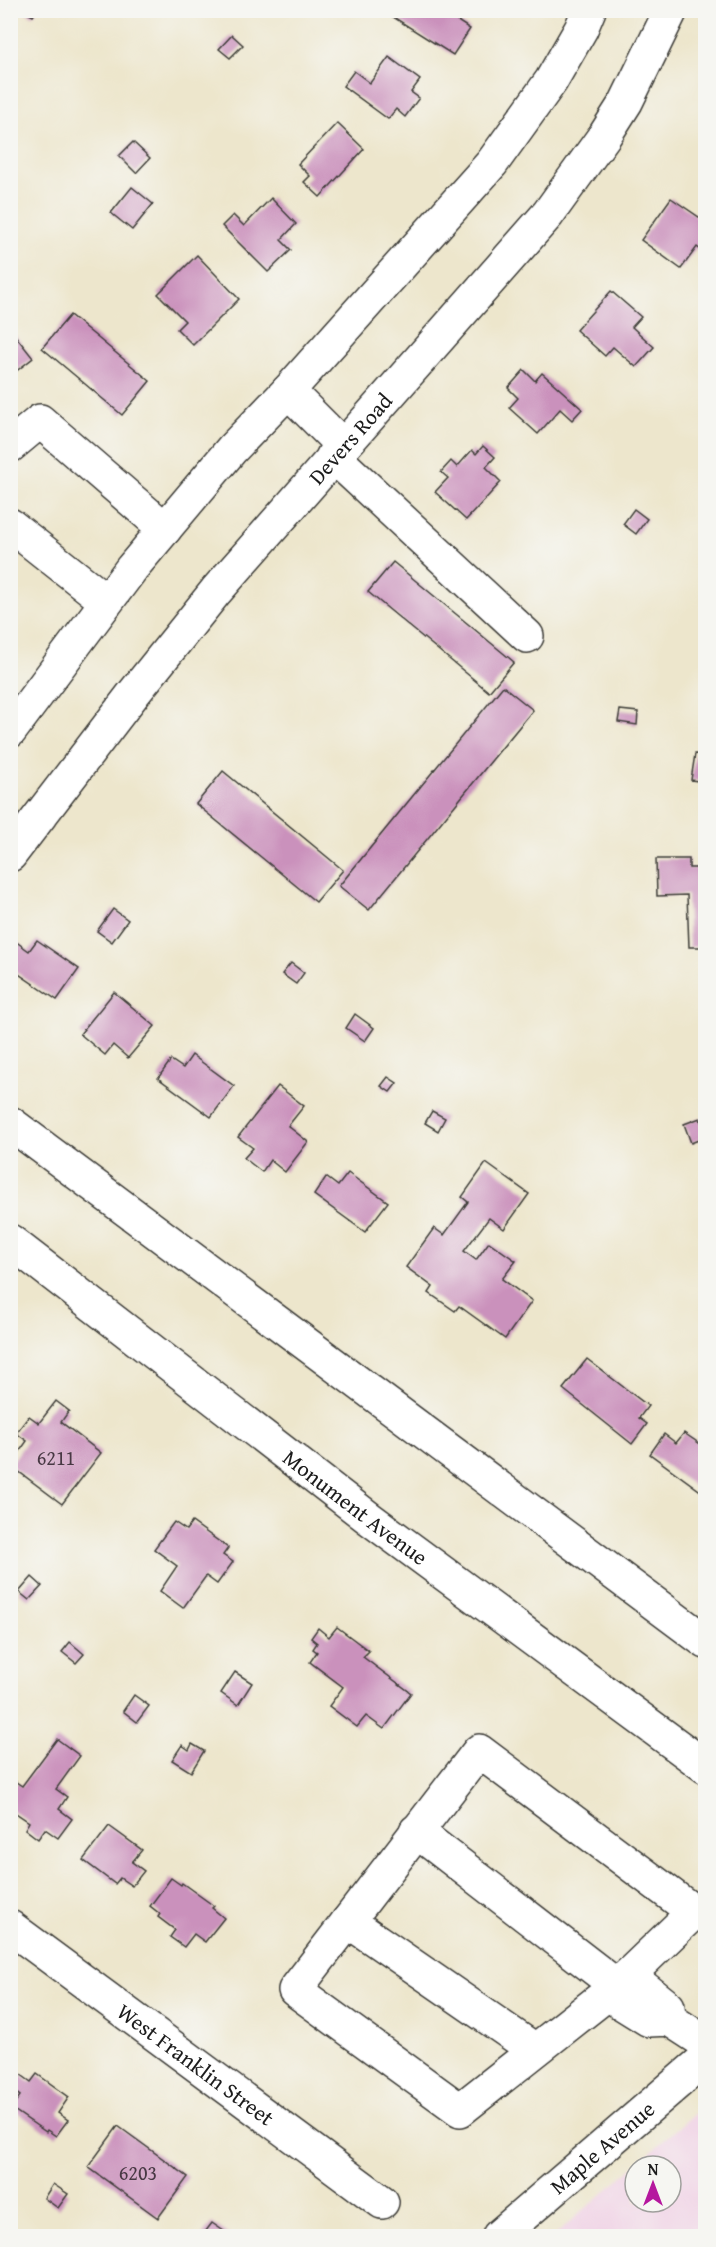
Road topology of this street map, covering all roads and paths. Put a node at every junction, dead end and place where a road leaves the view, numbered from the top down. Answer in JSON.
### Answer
{"nodes":[{"id":1,"x":589,"y":10,"type":"edge"},
{"id":2,"x":671,"y":10,"type":"edge"},
{"id":3,"x":288,"y":391,"type":"junction"},
{"id":4,"x":10,"y":446,"type":"edge"},
{"id":5,"x":338,"y":451,"type":"junction"},
{"id":6,"x":10,"y":525,"type":"edge"},
{"id":7,"x":165,"y":529,"type":"junction"},
{"id":8,"x":106,"y":601,"type":"junction"},
{"id":9,"x":527,"y":636,"type":"dead end"},
{"id":10,"x":10,"y":731,"type":"edge"},
{"id":11,"x":10,"y":855,"type":"edge"},
{"id":12,"x":10,"y":1123,"type":"edge"},
{"id":13,"x":10,"y":1241,"type":"edge"},
{"id":14,"x":705,"y":1642,"type":"edge"},
{"id":15,"x":705,"y":1767,"type":"edge"},
{"id":16,"x":416,"y":1831,"type":"junction"},
{"id":17,"x":348,"y":1921,"type":"junction"},
{"id":18,"x":10,"y":1927,"type":"edge"},
{"id":19,"x":617,"y":1986,"type":"junction"},
{"id":20,"x":705,"y":2043,"type":"edge"},
{"id":21,"x":536,"y":2050,"type":"junction"},
{"id":22,"x":705,"y":2058,"type":"edge"},
{"id":23,"x":382,"y":2202,"type":"dead end"},
{"id":24,"x":499,"y":2236,"type":"edge"}],
"edges":[{"from":1,"to":3,"type":"street"},
{"from":2,"to":5,"type":"street","name":"Devers Road"},
{"from":3,"to":5,"type":"street"},
{"from":3,"to":7,"type":"street"},
{"from":4,"to":7,"type":"street"},
{"from":5,"to":9,"type":"street"},
{"from":5,"to":11,"type":"street","name":"Devers Road"},
{"from":6,"to":8,"type":"street"},
{"from":7,"to":8,"type":"street"},
{"from":8,"to":10,"type":"street"},
{"from":12,"to":14,"type":"street"},
{"from":13,"to":15,"type":"street","name":"Monument Avenue"},
{"from":16,"to":17,"type":"street"},
{"from":16,"to":19,"type":"street"},
{"from":16,"to":19,"type":"street"},
{"from":17,"to":21,"type":"street"},
{"from":17,"to":21,"type":"street"},
{"from":18,"to":23,"type":"street","name":"West Franklin Street"},
{"from":19,"to":20,"type":"street"},
{"from":19,"to":21,"type":"street"},
{"from":22,"to":24,"type":"street","name":"Maple Avenue"}]}
